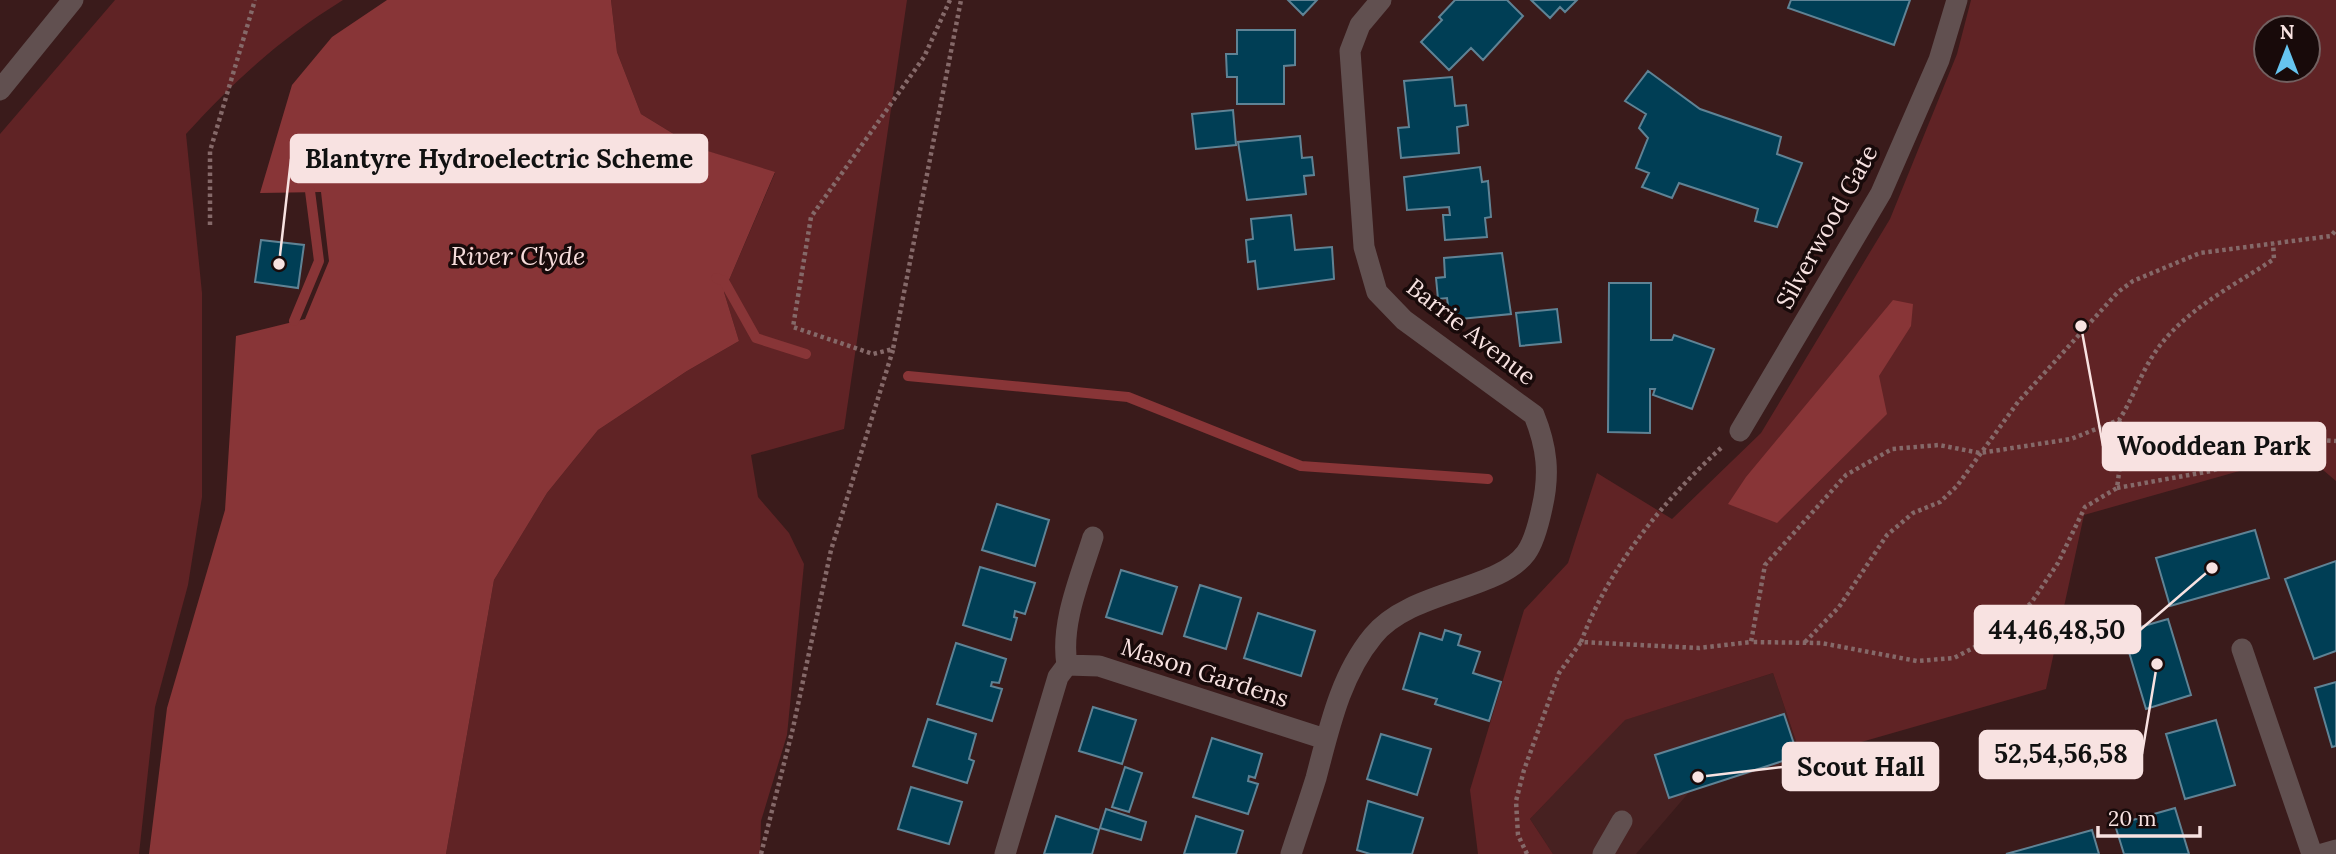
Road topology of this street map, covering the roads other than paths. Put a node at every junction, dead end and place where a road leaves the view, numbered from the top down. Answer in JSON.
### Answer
{"nodes":[{"id":1,"x":73,"y":0,"type":"edge"},
{"id":2,"x":1381,"y":0,"type":"edge"},
{"id":3,"x":1957,"y":0,"type":"edge"},
{"id":4,"x":0,"y":90,"type":"edge"},
{"id":5,"x":1740,"y":431,"type":"road end"},
{"id":6,"x":1093,"y":537,"type":"dead end"},
{"id":7,"x":2242,"y":649,"type":"dead end"},
{"id":8,"x":1067,"y":665,"type":"junction"},
{"id":9,"x":1325,"y":739,"type":"junction"},
{"id":10,"x":1622,"y":821,"type":"dead end"},
{"id":11,"x":2336,"y":850,"type":"edge"},
{"id":12,"x":1006,"y":854,"type":"edge"},
{"id":13,"x":1291,"y":854,"type":"edge"},
{"id":14,"x":1604,"y":854,"type":"edge"},
{"id":15,"x":2312,"y":854,"type":"edge"},
{"id":16,"x":2322,"y":854,"type":"edge"}],
"edges":[{"from":1,"to":4,"type":"street"},
{"from":2,"to":9,"type":"street","name":"Barrie Avenue"},
{"from":3,"to":5,"type":"street","name":"Silverwood Gate"},
{"from":6,"to":8,"type":"street"},
{"from":7,"to":15,"type":"street"},
{"from":8,"to":9,"type":"street","name":"Mason Gardens"},
{"from":8,"to":12,"type":"street"},
{"from":9,"to":13,"type":"street","name":"Barrie Avenue"},
{"from":10,"to":14,"type":"street"},
{"from":11,"to":16,"type":"street"}]}
